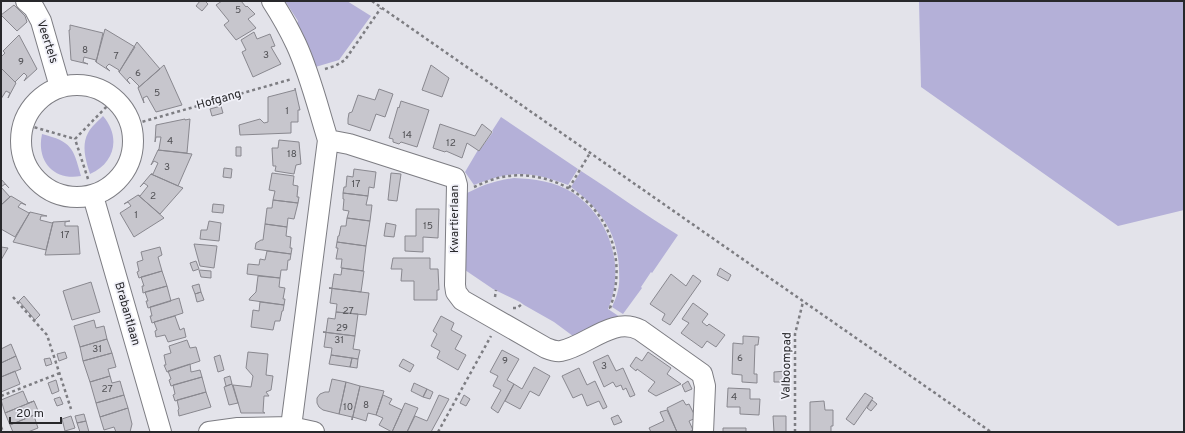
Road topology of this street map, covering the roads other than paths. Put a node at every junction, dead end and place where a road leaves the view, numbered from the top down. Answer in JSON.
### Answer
{"nodes":[{"id":1,"x":26,"y":1,"type":"edge"},
{"id":2,"x":272,"y":1,"type":"edge"},
{"id":3,"x":60,"y":87,"type":"junction"},
{"id":4,"x":328,"y":140,"type":"junction"},
{"id":5,"x":93,"y":196,"type":"junction"},
{"id":6,"x":291,"y":427,"type":"junction"},
{"id":7,"x":161,"y":432,"type":"edge"},
{"id":8,"x":209,"y":432,"type":"edge"},
{"id":9,"x":314,"y":432,"type":"edge"},
{"id":10,"x":703,"y":432,"type":"edge"}],
"edges":[{"from":1,"to":3,"type":"street","name":"Veertels"},
{"from":2,"to":4,"type":"street"},
{"from":3,"to":5,"type":"street"},
{"from":3,"to":5,"type":"street"},
{"from":4,"to":6,"type":"street"},
{"from":4,"to":10,"type":"street","name":"Kwartierlaan"},
{"from":5,"to":7,"type":"street","name":"Brabantlaan"},
{"from":6,"to":8,"type":"street"},
{"from":6,"to":9,"type":"street"}]}
